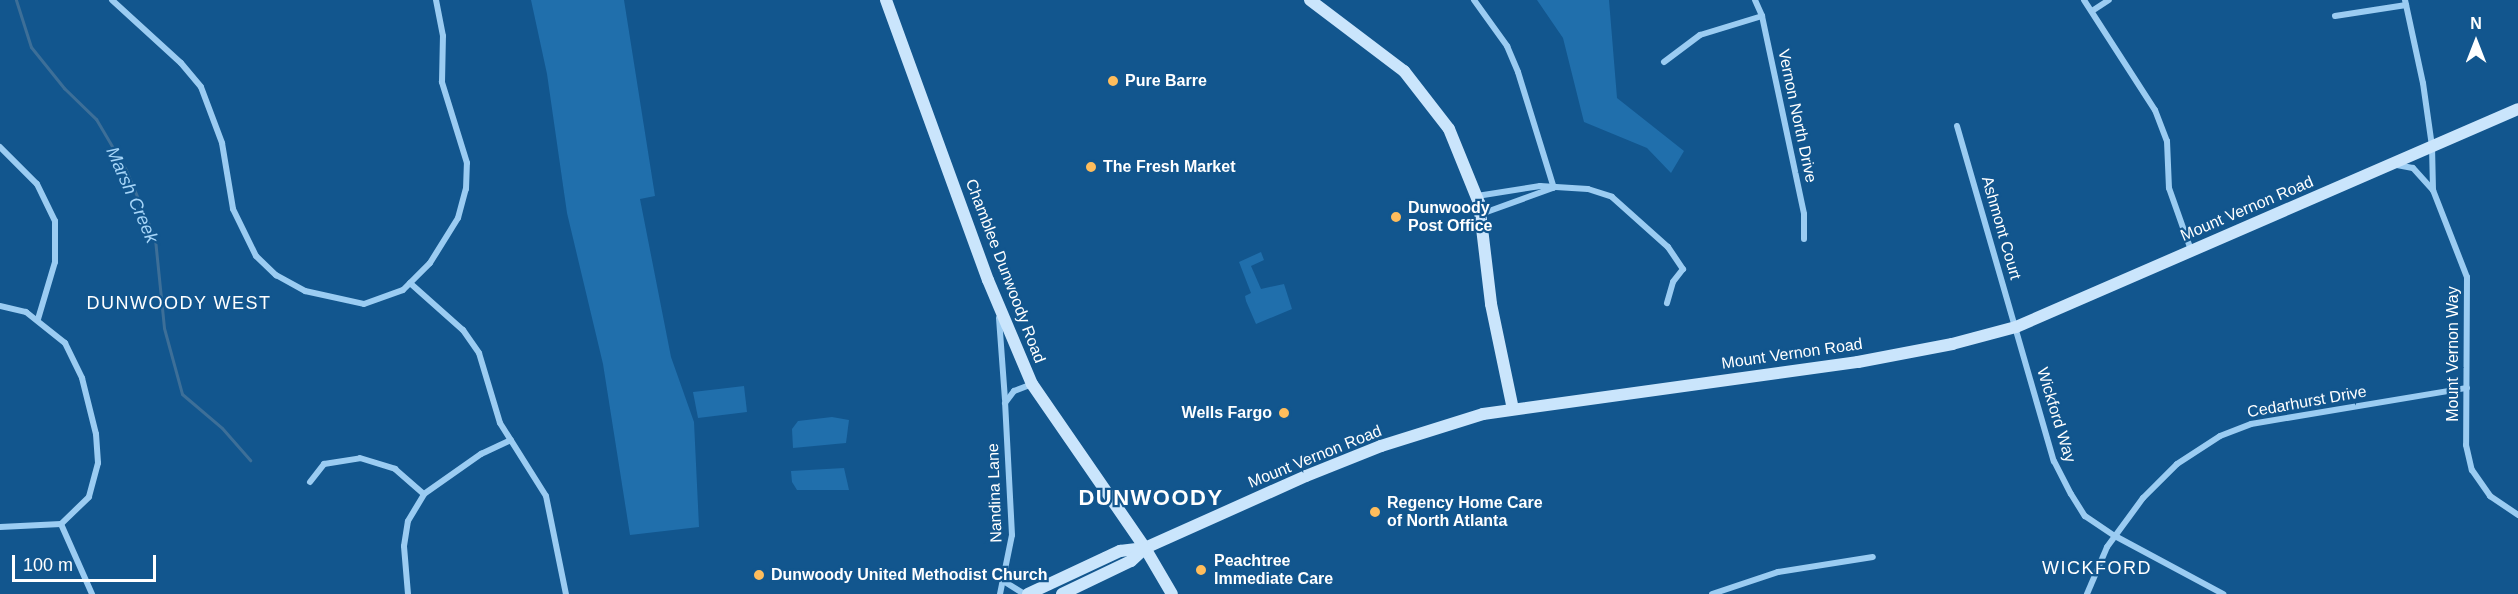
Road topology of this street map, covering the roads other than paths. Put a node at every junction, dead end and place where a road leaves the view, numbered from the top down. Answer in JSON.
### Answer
{"nodes":[{"id":1,"x":111,"y":0,"type":"edge"},
{"id":2,"x":436,"y":0,"type":"edge"},
{"id":3,"x":886,"y":0,"type":"edge"},
{"id":4,"x":1310,"y":0,"type":"edge"},
{"id":5,"x":1474,"y":0,"type":"edge"},
{"id":6,"x":1755,"y":0,"type":"edge"},
{"id":7,"x":2084,"y":0,"type":"edge"},
{"id":8,"x":2109,"y":0,"type":"edge"},
{"id":9,"x":2405,"y":3,"type":"edge"},
{"id":10,"x":2092,"y":11,"type":"junction"},
{"id":11,"x":1762,"y":16,"type":"junction"},
{"id":12,"x":2335,"y":16,"type":"dead end"},
{"id":13,"x":1664,"y":62,"type":"dead end"},
{"id":14,"x":2518,"y":109,"type":"edge"},
{"id":15,"x":1957,"y":126,"type":"dead end"},
{"id":16,"x":2432,"y":146,"type":"junction"},
{"id":17,"x":0,"y":147,"type":"edge"},
{"id":18,"x":2391,"y":165,"type":"junction"},
{"id":19,"x":1554,"y":188,"type":"junction"},
{"id":20,"x":2433,"y":190,"type":"junction"},
{"id":21,"x":1477,"y":196,"type":"junction"},
{"id":22,"x":1481,"y":214,"type":"junction"},
{"id":23,"x":1804,"y":239,"type":"dead end"},
{"id":24,"x":2191,"y":251,"type":"junction"},
{"id":25,"x":410,"y":283,"type":"junction"},
{"id":26,"x":1667,"y":303,"type":"dead end"},
{"id":27,"x":0,"y":306,"type":"edge"},
{"id":28,"x":999,"y":308,"type":"junction"},
{"id":29,"x":38,"y":319,"type":"junction"},
{"id":30,"x":2017,"y":333,"type":"junction"},
{"id":31,"x":1032,"y":384,"type":"junction"},
{"id":32,"x":2467,"y":388,"type":"junction"},
{"id":33,"x":1005,"y":403,"type":"junction"},
{"id":34,"x":1513,"y":409,"type":"junction"},
{"id":35,"x":511,"y":440,"type":"junction"},
{"id":36,"x":310,"y":482,"type":"dead end"},
{"id":37,"x":424,"y":494,"type":"junction"},
{"id":38,"x":2518,"y":515,"type":"edge"},
{"id":39,"x":61,"y":524,"type":"junction"},
{"id":40,"x":0,"y":527,"type":"edge"},
{"id":41,"x":2115,"y":536,"type":"junction"},
{"id":42,"x":1145,"y":548,"type":"junction"},
{"id":43,"x":1873,"y":557,"type":"dead end"},
{"id":44,"x":1005,"y":582,"type":"junction"},
{"id":45,"x":92,"y":594,"type":"edge"},
{"id":46,"x":408,"y":594,"type":"edge"},
{"id":47,"x":566,"y":594,"type":"edge"},
{"id":48,"x":1000,"y":594,"type":"edge"},
{"id":49,"x":1026,"y":594,"type":"edge"},
{"id":50,"x":1062,"y":594,"type":"edge"},
{"id":51,"x":1172,"y":594,"type":"edge"},
{"id":52,"x":1712,"y":594,"type":"edge"},
{"id":53,"x":2087,"y":594,"type":"edge"},
{"id":54,"x":2223,"y":594,"type":"edge"}],
"edges":[{"from":1,"to":25,"type":"street"},
{"from":2,"to":25,"type":"street"},
{"from":3,"to":28,"type":"main road","name":"Chamblee Dunwoody Road"},
{"from":4,"to":21,"type":"main road"},
{"from":5,"to":19,"type":"street"},
{"from":6,"to":11,"type":"street","name":"Vernon North Drive"},
{"from":7,"to":10,"type":"street"},
{"from":8,"to":10,"type":"street"},
{"from":9,"to":12,"type":"street"},
{"from":9,"to":16,"type":"street","name":"Mount Vernon Way"},
{"from":10,"to":24,"type":"street"},
{"from":11,"to":13,"type":"street"},
{"from":11,"to":23,"type":"street","name":"Vernon North Drive"},
{"from":14,"to":16,"type":"main road","name":"Mount Vernon Road"},
{"from":15,"to":30,"type":"street","name":"Ashmont Court"},
{"from":16,"to":18,"type":"main road","name":"Mount Vernon Road"},
{"from":16,"to":20,"type":"street","name":"Mount Vernon Way"},
{"from":17,"to":29,"type":"street"},
{"from":18,"to":20,"type":"street"},
{"from":18,"to":24,"type":"main road","name":"Mount Vernon Road"},
{"from":19,"to":21,"type":"street"},
{"from":19,"to":22,"type":"street"},
{"from":19,"to":26,"type":"street"},
{"from":20,"to":32,"type":"street","name":"Mount Vernon Way"},
{"from":21,"to":22,"type":"main road"},
{"from":22,"to":34,"type":"main road"},
{"from":24,"to":30,"type":"main road","name":"Mount Vernon Road"},
{"from":25,"to":35,"type":"street"},
{"from":27,"to":29,"type":"street"},
{"from":28,"to":31,"type":"main road","name":"Chamblee Dunwoody Road"},
{"from":28,"to":33,"type":"street","name":"Nandina Lane"},
{"from":29,"to":39,"type":"street"},
{"from":30,"to":34,"type":"main road","name":"Mount Vernon Road"},
{"from":30,"to":41,"type":"street","name":"Wickford Way"},
{"from":31,"to":33,"type":"street"},
{"from":31,"to":42,"type":"main road","name":"Chamblee Dunwoody Road"},
{"from":32,"to":38,"type":"street","name":"Mount Vernon Way"},
{"from":32,"to":41,"type":"street","name":"Cedarhurst Drive"},
{"from":33,"to":44,"type":"street","name":"Nandina Lane"},
{"from":34,"to":42,"type":"main road","name":"Mount Vernon Road"},
{"from":35,"to":37,"type":"street"},
{"from":35,"to":47,"type":"street"},
{"from":36,"to":37,"type":"street"},
{"from":37,"to":46,"type":"street"},
{"from":39,"to":40,"type":"street"},
{"from":39,"to":45,"type":"street"},
{"from":41,"to":53,"type":"street","name":"Cedarhurst Drive"},
{"from":41,"to":54,"type":"street","name":"Wickford Way"},
{"from":42,"to":49,"type":"main road"},
{"from":42,"to":50,"type":"main road","name":"Mount Vernon Road"},
{"from":42,"to":51,"type":"main road","name":"Chamblee Dunwoody Road"},
{"from":43,"to":52,"type":"street"},
{"from":44,"to":48,"type":"street","name":"Nandina Lane"},
{"from":44,"to":49,"type":"street"}]}
